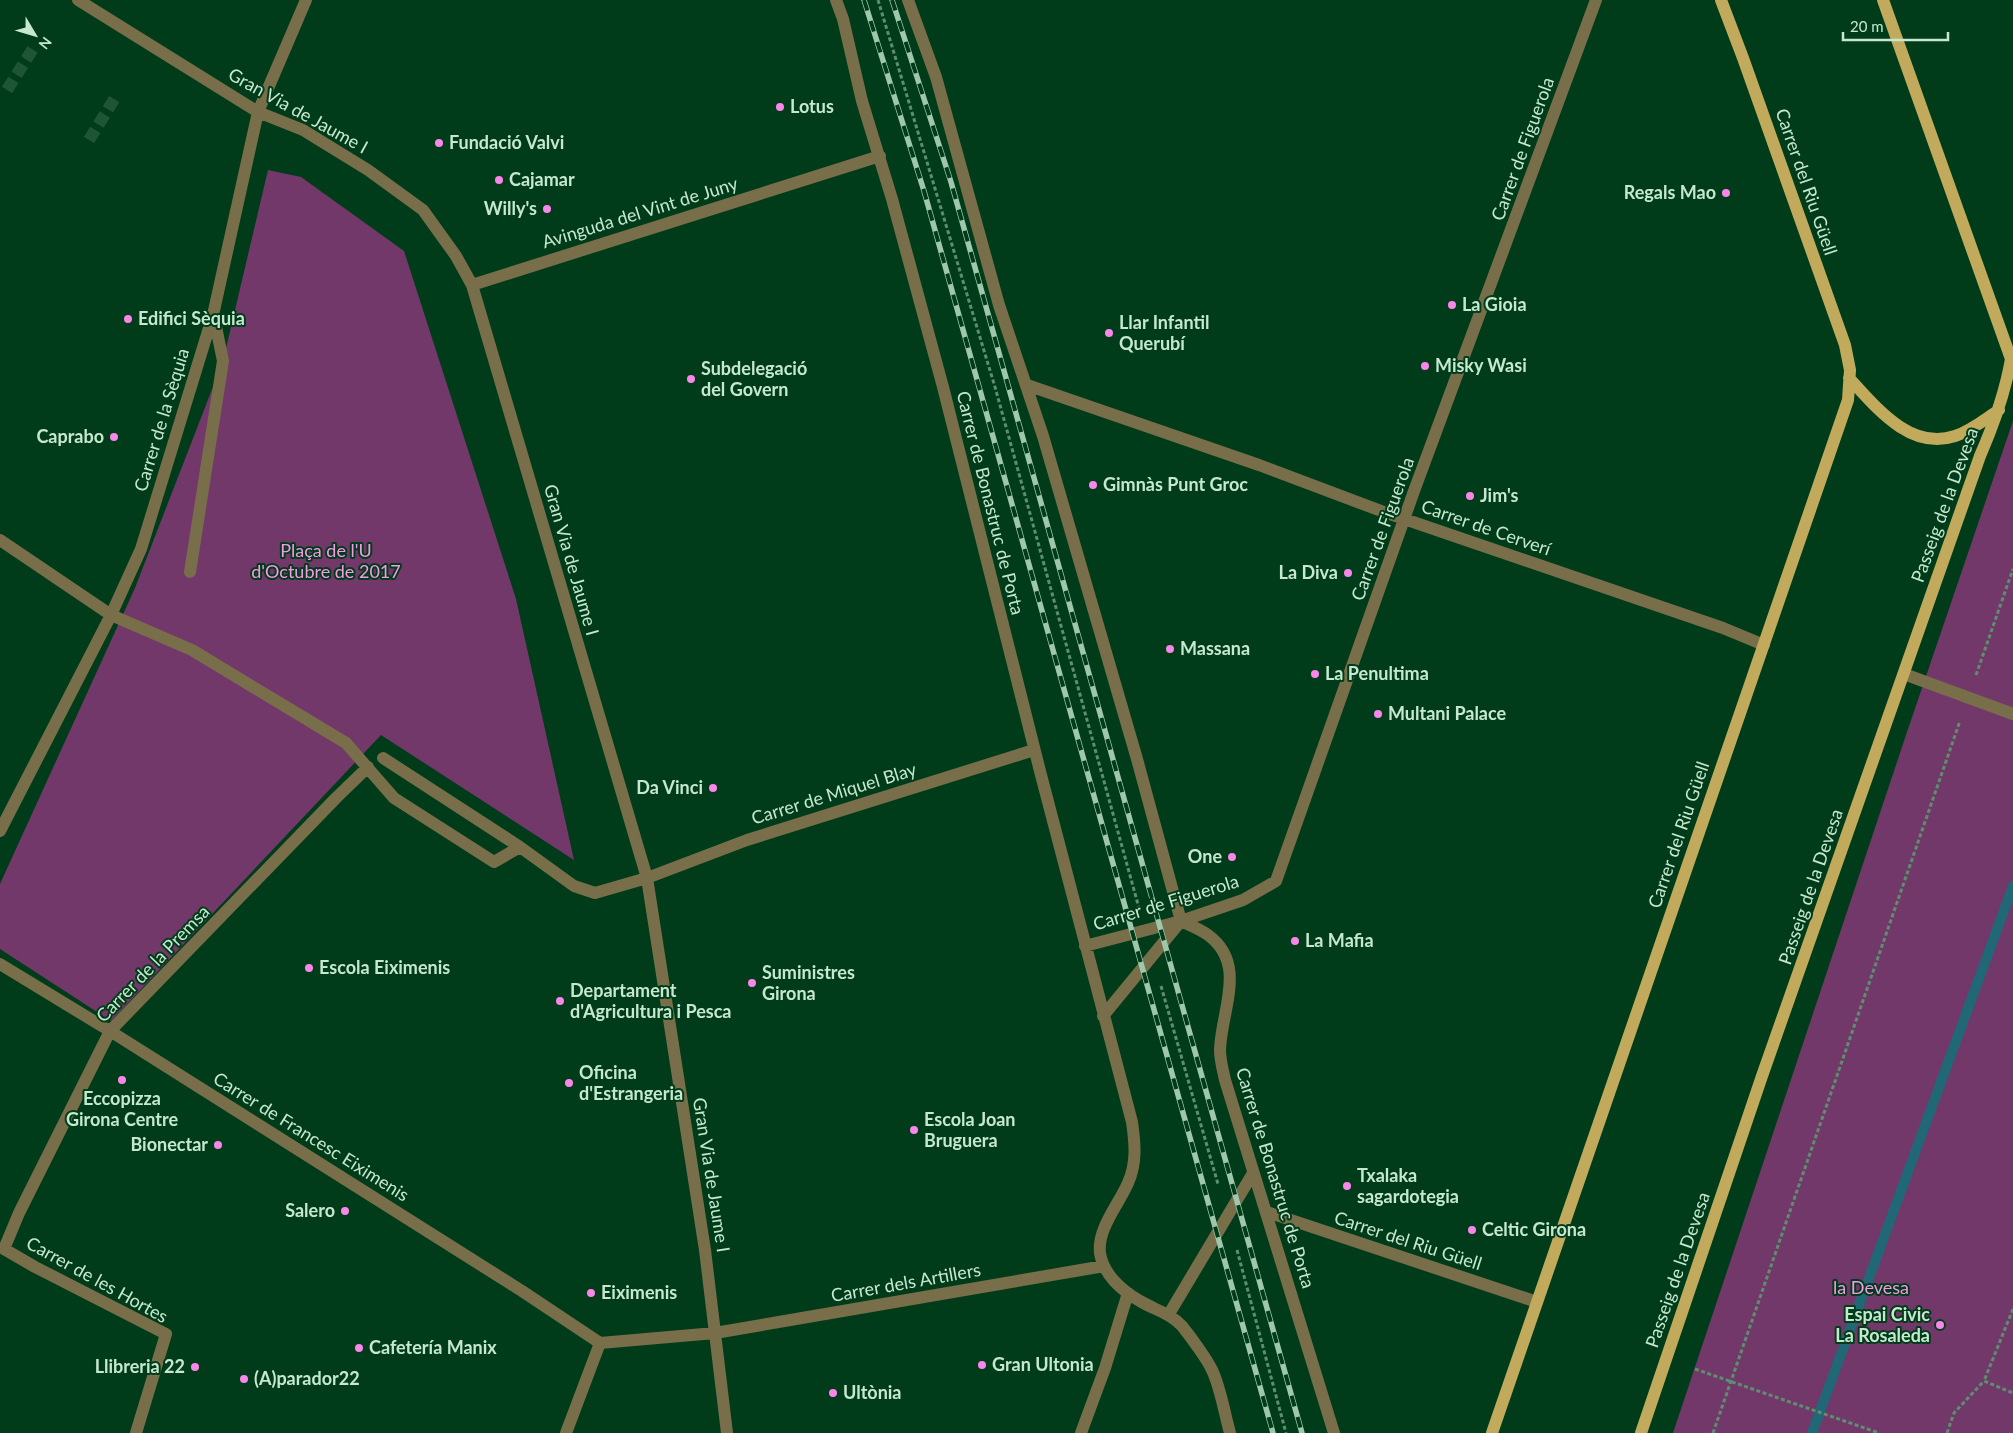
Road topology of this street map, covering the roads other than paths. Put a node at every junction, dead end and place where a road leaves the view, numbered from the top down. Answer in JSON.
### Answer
{"nodes":[{"id":1,"x":78,"y":0,"type":"edge"},
{"id":2,"x":306,"y":0,"type":"edge"},
{"id":3,"x":836,"y":0,"type":"edge"},
{"id":4,"x":908,"y":0,"type":"edge"},
{"id":5,"x":1596,"y":0,"type":"edge"},
{"id":6,"x":1721,"y":0,"type":"edge"},
{"id":7,"x":1883,"y":0,"type":"edge"},
{"id":8,"x":258,"y":112,"type":"junction"},
{"id":9,"x":880,"y":156,"type":"junction"},
{"id":10,"x":472,"y":285,"type":"junction"},
{"id":11,"x":213,"y":315,"type":"junction"},
{"id":12,"x":2012,"y":356,"type":"edge"},
{"id":13,"x":1849,"y":378,"type":"junction"},
{"id":14,"x":1026,"y":385,"type":"junction"},
{"id":15,"x":2000,"y":409,"type":"junction"},
{"id":16,"x":1406,"y":518,"type":"junction"},
{"id":17,"x":0,"y":540,"type":"edge"},
{"id":18,"x":190,"y":572,"type":"dead end"},
{"id":19,"x":110,"y":615,"type":"junction"},
{"id":20,"x":1764,"y":645,"type":"junction"},
{"id":21,"x":1904,"y":674,"type":"junction"},
{"id":22,"x":2013,"y":714,"type":"edge"},
{"id":23,"x":1034,"y":750,"type":"junction"},
{"id":24,"x":383,"y":758,"type":"dead end"},
{"id":25,"x":368,"y":767,"type":"junction"},
{"id":26,"x":0,"y":831,"type":"edge"},
{"id":27,"x":520,"y":847,"type":"junction"},
{"id":28,"x":647,"y":878,"type":"junction"},
{"id":29,"x":1181,"y":921,"type":"junction"},
{"id":30,"x":1086,"y":946,"type":"junction"},
{"id":31,"x":0,"y":964,"type":"edge"},
{"id":32,"x":1103,"y":1016,"type":"junction"},
{"id":33,"x":110,"y":1032,"type":"junction"},
{"id":34,"x":1253,"y":1173,"type":"junction"},
{"id":35,"x":1267,"y":1212,"type":"junction"},
{"id":36,"x":0,"y":1225,"type":"edge"},
{"id":37,"x":12,"y":1231,"type":"junction"},
{"id":38,"x":4,"y":1249,"type":"joint"},
{"id":39,"x":1104,"y":1266,"type":"junction"},
{"id":40,"x":1128,"y":1293,"type":"junction"},
{"id":41,"x":1537,"y":1302,"type":"junction"},
{"id":42,"x":1169,"y":1314,"type":"junction"},
{"id":43,"x":715,"y":1333,"type":"junction"},
{"id":44,"x":600,"y":1343,"type":"junction"},
{"id":45,"x":136,"y":1433,"type":"edge"},
{"id":46,"x":566,"y":1433,"type":"edge"},
{"id":47,"x":727,"y":1433,"type":"edge"},
{"id":48,"x":1081,"y":1433,"type":"edge"},
{"id":49,"x":1230,"y":1433,"type":"edge"},
{"id":50,"x":1334,"y":1433,"type":"edge"},
{"id":51,"x":1492,"y":1433,"type":"edge"},
{"id":52,"x":1640,"y":1433,"type":"edge"}],
"edges":[{"from":1,"to":8,"type":"street","name":"Gran Via de Jaume I"},
{"from":2,"to":8,"type":"street","name":"Carrer de la Sèquia"},
{"from":3,"to":9,"type":"street","name":"Carrer de Bonastruc de Porta"},
{"from":4,"to":14,"type":"street"},
{"from":5,"to":16,"type":"street","name":"Carrer de Figuerola"},
{"from":6,"to":13,"type":"main road","name":"Carrer del Riu Güell"},
{"from":7,"to":12,"type":"main road"},
{"from":8,"to":10,"type":"street","name":"Gran Via de Jaume I"},
{"from":8,"to":11,"type":"street","name":"Carrer de la Sèquia"},
{"from":9,"to":10,"type":"street","name":"Avinguda del Vint de Juny"},
{"from":9,"to":23,"type":"street","name":"Carrer de Bonastruc de Porta"},
{"from":10,"to":28,"type":"street","name":"Gran Via de Jaume I"},
{"from":11,"to":18,"type":"street"},
{"from":11,"to":19,"type":"street","name":"Carrer de la Sèquia"},
{"from":12,"to":15,"type":"main road","name":"Passeig de la Devesa"},
{"from":13,"to":15,"type":"main road"},
{"from":13,"to":20,"type":"main road","name":"Carrer del Riu Güell"},
{"from":14,"to":16,"type":"street","name":"Carrer de Cerverí"},
{"from":14,"to":29,"type":"street"},
{"from":15,"to":21,"type":"main road","name":"Passeig de la Devesa"},
{"from":16,"to":20,"type":"street","name":"Carrer de Cerverí"},
{"from":16,"to":29,"type":"street","name":"Carrer de Figuerola"},
{"from":17,"to":19,"type":"street"},
{"from":19,"to":25,"type":"street"},
{"from":19,"to":26,"type":"street","name":"Carrer de la Sèquia"},
{"from":20,"to":41,"type":"main road","name":"Carrer del Riu Güell"},
{"from":21,"to":22,"type":"street"},
{"from":21,"to":52,"type":"main road","name":"Passeig de la Devesa"},
{"from":23,"to":28,"type":"street","name":"Carrer de Miquel Blay"},
{"from":23,"to":30,"type":"street","name":"Carrer de Bonastruc de Porta"},
{"from":24,"to":27,"type":"street","name":"Carrer de Miquel Blay"},
{"from":25,"to":27,"type":"street"},
{"from":25,"to":33,"type":"street","name":"Carrer de la Premsa"},
{"from":27,"to":28,"type":"street","name":"Carrer de Miquel Blay"},
{"from":28,"to":43,"type":"street","name":"Gran Via de Jaume I"},
{"from":29,"to":30,"type":"street","name":"Carrer de Figuerola"},
{"from":29,"to":32,"type":"street"},
{"from":29,"to":34,"type":"street","name":"Carrer de Bonastruc de Porta"},
{"from":30,"to":32,"type":"street","name":"Carrer de Bonastruc de Porta"},
{"from":31,"to":33,"type":"street","name":"Carrer de Francesc Eiximenis"},
{"from":32,"to":39,"type":"street","name":"Carrer de Bonastruc de Porta"},
{"from":33,"to":37,"type":"street","name":"Carrer de la Premsa"},
{"from":33,"to":44,"type":"street","name":"Carrer de Francesc Eiximenis"},
{"from":34,"to":35,"type":"street","name":"Carrer de Bonastruc de Porta"},
{"from":34,"to":42,"type":"street"},
{"from":35,"to":41,"type":"street","name":"Carrer del Riu Güell"},
{"from":35,"to":50,"type":"street","name":"Carrer de Bonastruc de Porta"},
{"from":36,"to":37,"type":"street"},
{"from":37,"to":38,"type":"street","name":"Carrer de la Premsa"},
{"from":38,"to":45,"type":"street","name":"Carrer de les Hortes"},
{"from":39,"to":40,"type":"street"},
{"from":39,"to":43,"type":"street","name":"Carrer dels Artillers"},
{"from":40,"to":42,"type":"street"},
{"from":40,"to":48,"type":"street"},
{"from":41,"to":51,"type":"main road","name":"Carrer del Riu Güell"},
{"from":42,"to":49,"type":"street"},
{"from":43,"to":44,"type":"street"},
{"from":43,"to":47,"type":"street","name":"Gran Via de Jaume I"},
{"from":44,"to":46,"type":"street"}]}
